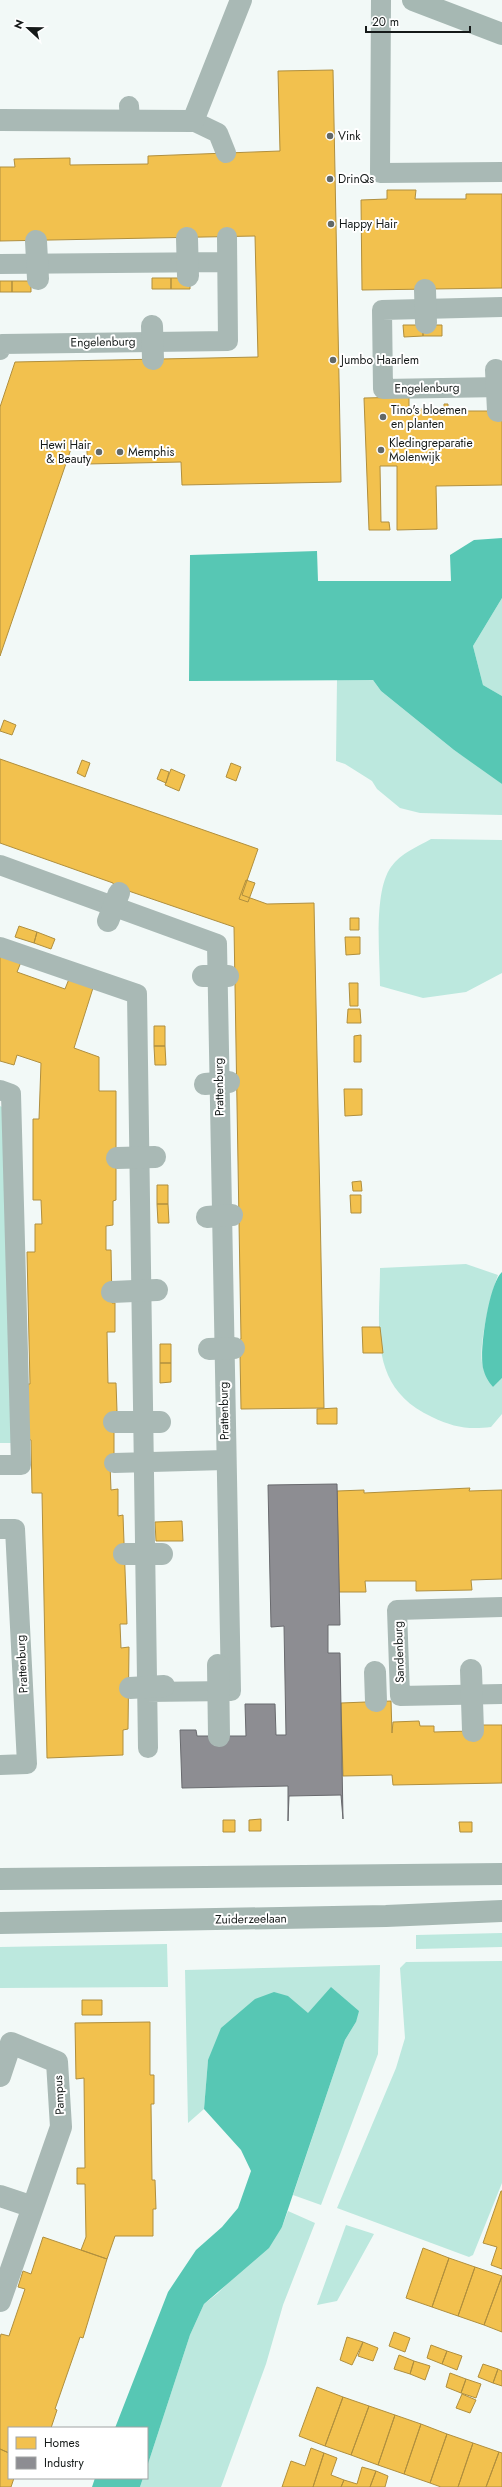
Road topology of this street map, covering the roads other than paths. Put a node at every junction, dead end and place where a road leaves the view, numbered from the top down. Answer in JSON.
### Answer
{"nodes":[{"id":1,"x":241,"y":0,"type":"edge"},
{"id":2,"x":381,"y":0,"type":"edge"},
{"id":3,"x":413,"y":0,"type":"edge"},
{"id":4,"x":502,"y":34,"type":"edge"},
{"id":5,"x":0,"y":120,"type":"edge"},
{"id":6,"x":193,"y":121,"type":"junction"},
{"id":7,"x":226,"y":153,"type":"dead end"},
{"id":8,"x":502,"y":172,"type":"edge"},
{"id":9,"x":227,"y":237,"type":"dead end"},
{"id":10,"x":187,"y":238,"type":"dead end"},
{"id":11,"x":36,"y":241,"type":"dead end"},
{"id":12,"x":226,"y":262,"type":"junction"},
{"id":13,"x":0,"y":264,"type":"edge"},
{"id":14,"x":188,"y":276,"type":"dead end"},
{"id":15,"x":38,"y":279,"type":"dead end"},
{"id":16,"x":425,"y":290,"type":"dead end"},
{"id":17,"x":502,"y":307,"type":"edge"},
{"id":18,"x":426,"y":323,"type":"dead end"},
{"id":19,"x":152,"y":326,"type":"dead end"},
{"id":20,"x":0,"y":350,"type":"edge"},
{"id":21,"x":153,"y":359,"type":"dead end"},
{"id":22,"x":499,"y":379,"type":"edge"},
{"id":23,"x":498,"y":411,"type":"dead end"},
{"id":24,"x":0,"y":865,"type":"edge"},
{"id":25,"x":119,"y":894,"type":"dead end"},
{"id":26,"x":108,"y":920,"type":"dead end"},
{"id":27,"x":0,"y":947,"type":"edge"},
{"id":28,"x":203,"y":976,"type":"dead end"},
{"id":29,"x":228,"y":976,"type":"dead end"},
{"id":30,"x":229,"y":1082,"type":"dead end"},
{"id":31,"x":205,"y":1084,"type":"dead end"},
{"id":32,"x":0,"y":1090,"type":"edge"},
{"id":33,"x":155,"y":1157,"type":"dead end"},
{"id":34,"x":117,"y":1158,"type":"dead end"},
{"id":35,"x":232,"y":1215,"type":"dead end"},
{"id":36,"x":207,"y":1217,"type":"dead end"},
{"id":37,"x":158,"y":1290,"type":"dead end"},
{"id":38,"x":112,"y":1292,"type":"dead end"},
{"id":39,"x":209,"y":1348,"type":"dead end"},
{"id":40,"x":234,"y":1348,"type":"dead end"},
{"id":41,"x":114,"y":1422,"type":"dead end"},
{"id":42,"x":160,"y":1422,"type":"dead end"},
{"id":43,"x":225,"y":1460,"type":"junction"},
{"id":44,"x":114,"y":1462,"type":"dead end"},
{"id":45,"x":145,"y":1462,"type":"junction"},
{"id":46,"x":0,"y":1465,"type":"edge"},
{"id":47,"x":0,"y":1529,"type":"edge"},
{"id":48,"x":124,"y":1554,"type":"dead end"},
{"id":49,"x":162,"y":1554,"type":"dead end"},
{"id":50,"x":502,"y":1607,"type":"edge"},
{"id":51,"x":218,"y":1665,"type":"dead end"},
{"id":52,"x":471,"y":1670,"type":"dead end"},
{"id":53,"x":375,"y":1672,"type":"dead end"},
{"id":54,"x":146,"y":1689,"type":"junction"},
{"id":55,"x":502,"y":1694,"type":"edge"},
{"id":56,"x":376,"y":1701,"type":"dead end"},
{"id":57,"x":473,"y":1732,"type":"dead end"},
{"id":58,"x":220,"y":1736,"type":"dead end"},
{"id":59,"x":148,"y":1748,"type":"dead end"},
{"id":60,"x":0,"y":1765,"type":"edge"},
{"id":61,"x":502,"y":1874,"type":"edge"},
{"id":62,"x":0,"y":1879,"type":"edge"},
{"id":63,"x":502,"y":1911,"type":"edge"},
{"id":64,"x":0,"y":1923,"type":"edge"},
{"id":65,"x":0,"y":2076,"type":"edge"},
{"id":66,"x":0,"y":2196,"type":"edge"},
{"id":67,"x":33,"y":2207,"type":"junction"},
{"id":68,"x":0,"y":2301,"type":"edge"}],
"edges":[{"from":1,"to":6,"type":"street"},
{"from":2,"to":8,"type":"lane"},
{"from":3,"to":4,"type":"street"},
{"from":5,"to":6,"type":"street"},
{"from":6,"to":7,"type":"lane"},
{"from":9,"to":12,"type":"lane","name":"Engelenburg"},
{"from":10,"to":14,"type":"street"},
{"from":11,"to":15,"type":"street"},
{"from":12,"to":13,"type":"lane"},
{"from":12,"to":20,"type":"lane","name":"Engelenburg"},
{"from":16,"to":18,"type":"street"},
{"from":17,"to":22,"type":"lane","name":"Engelenburg"},
{"from":19,"to":21,"type":"street"},
{"from":22,"to":23,"type":"street"},
{"from":24,"to":43,"type":"lane","name":"Prattenburg"},
{"from":25,"to":26,"type":"street"},
{"from":27,"to":45,"type":"lane"},
{"from":28,"to":29,"type":"street"},
{"from":30,"to":31,"type":"street"},
{"from":32,"to":46,"type":"lane"},
{"from":33,"to":34,"type":"street"},
{"from":35,"to":36,"type":"street"},
{"from":37,"to":38,"type":"street"},
{"from":39,"to":40,"type":"street"},
{"from":41,"to":42,"type":"street"},
{"from":43,"to":45,"type":"lane"},
{"from":43,"to":54,"type":"lane","name":"Prattenburg"},
{"from":44,"to":45,"type":"lane"},
{"from":45,"to":54,"type":"lane"},
{"from":47,"to":60,"type":"lane","name":"Prattenburg"},
{"from":48,"to":49,"type":"street"},
{"from":50,"to":55,"type":"lane","name":"Sandenburg"},
{"from":51,"to":58,"type":"street"},
{"from":52,"to":57,"type":"street"},
{"from":53,"to":56,"type":"street"},
{"from":54,"to":59,"type":"lane"},
{"from":61,"to":62,"type":"street"},
{"from":63,"to":64,"type":"street","name":"Zuiderzeelaan"},
{"from":65,"to":67,"type":"street","name":"Pampus"},
{"from":66,"to":67,"type":"street"},
{"from":67,"to":68,"type":"street","name":"Pampus"}]}
